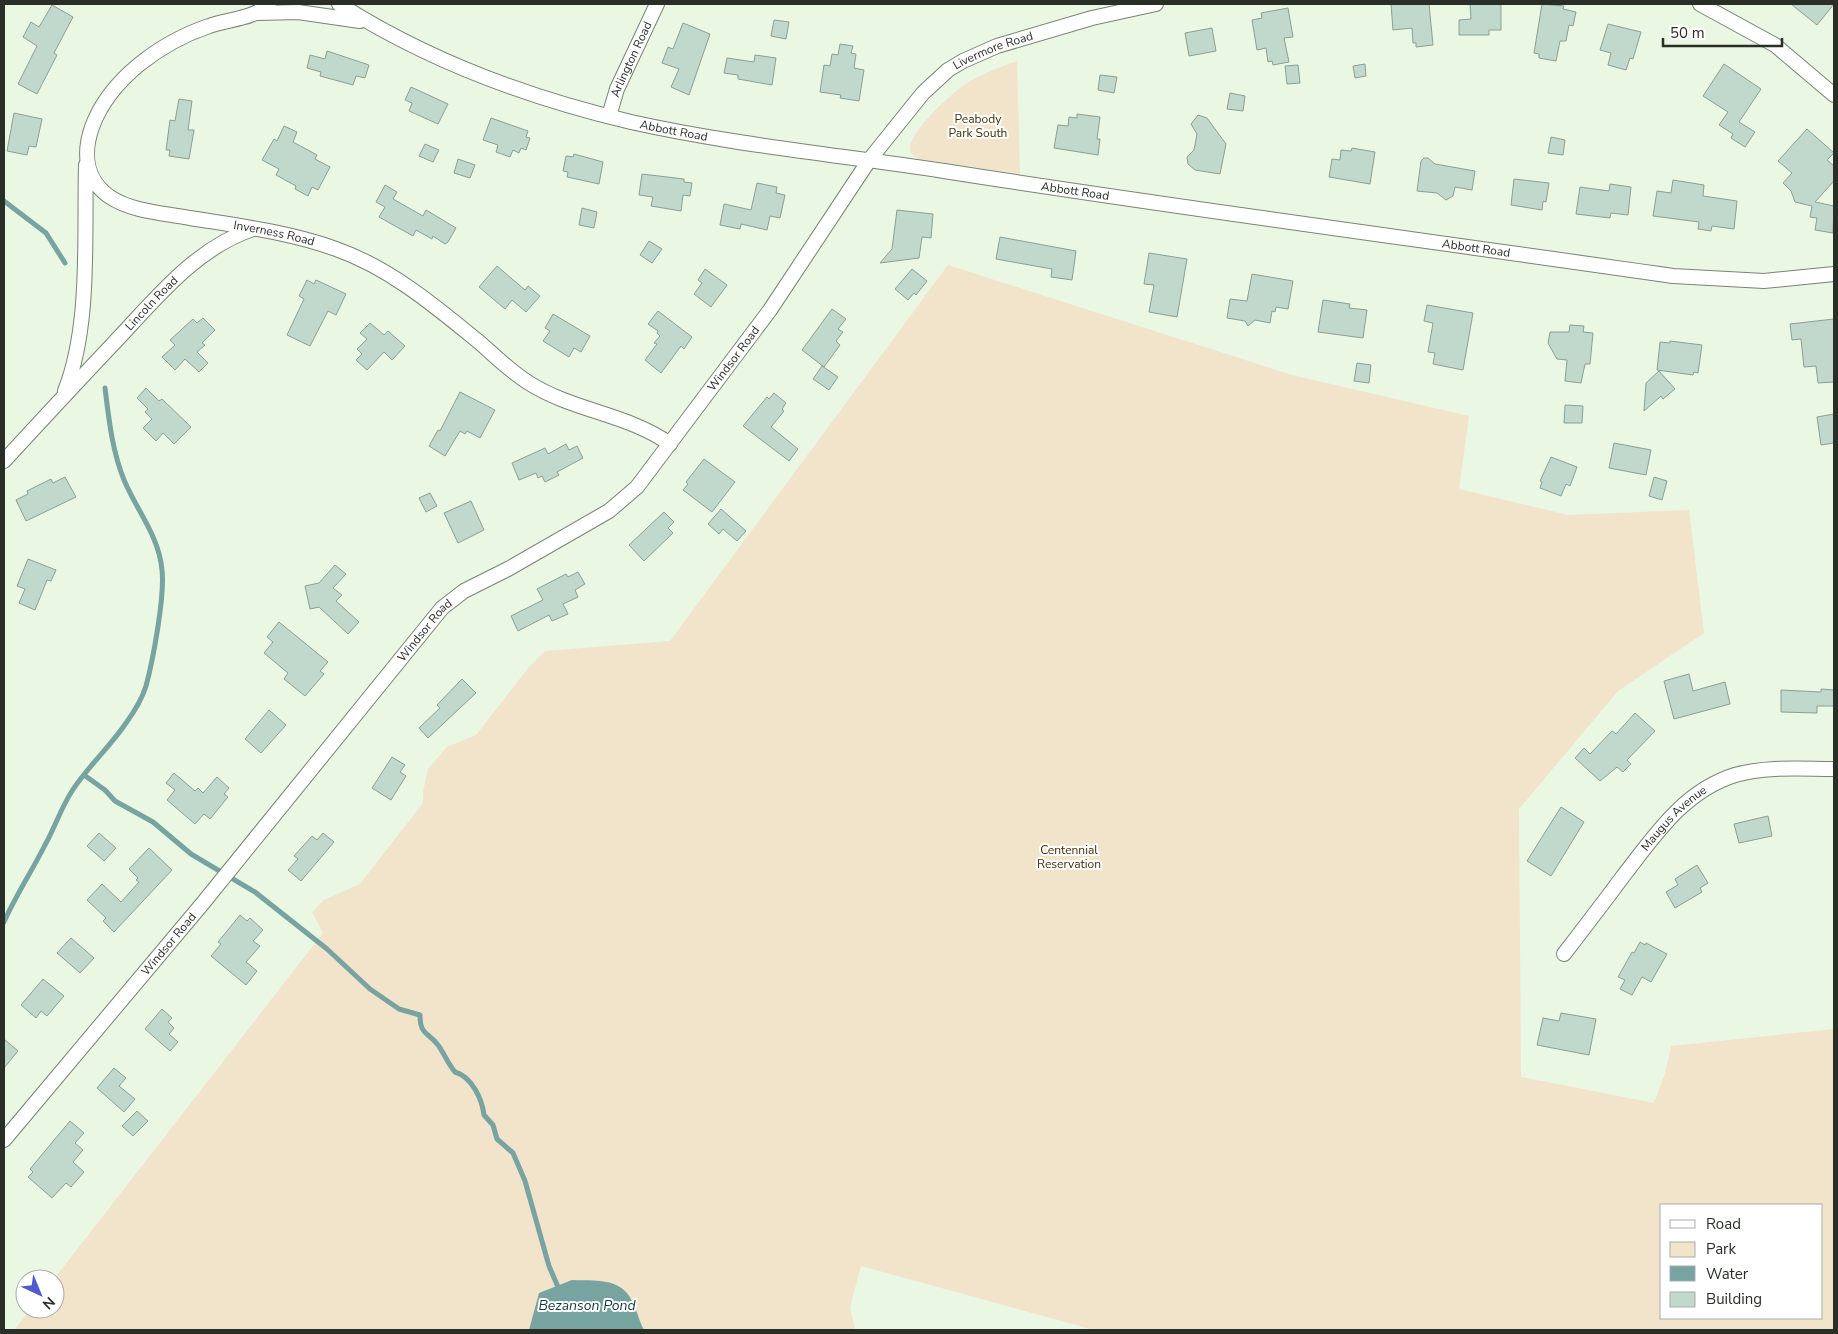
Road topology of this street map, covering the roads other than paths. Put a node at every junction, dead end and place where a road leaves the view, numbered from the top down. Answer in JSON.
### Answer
{"nodes":[{"id":1,"x":269,"y":4,"type":"edge"},
{"id":2,"x":339,"y":4,"type":"edge"},
{"id":3,"x":657,"y":4,"type":"edge"},
{"id":4,"x":1156,"y":4,"type":"edge"},
{"id":5,"x":1700,"y":4,"type":"edge"},
{"id":6,"x":256,"y":14,"type":"junction"},
{"id":7,"x":381,"y":28,"type":"junction"},
{"id":8,"x":1834,"y":95,"type":"edge"},
{"id":9,"x":609,"y":116,"type":"junction"},
{"id":10,"x":86,"y":159,"type":"junction"},
{"id":11,"x":870,"y":160,"type":"junction"},
{"id":12,"x":254,"y":228,"type":"junction"},
{"id":13,"x":1834,"y":274,"type":"edge"},
{"id":14,"x":63,"y":397,"type":"junction"},
{"id":15,"x":670,"y":444,"type":"junction"},
{"id":16,"x":4,"y":461,"type":"edge"},
{"id":17,"x":1834,"y":769,"type":"edge"},
{"id":18,"x":1564,"y":954,"type":"dead end"},
{"id":19,"x":4,"y":1140,"type":"edge"}],
"edges":[{"from":1,"to":6,"type":"street"},
{"from":2,"to":7,"type":"street","name":"Abbott Road"},
{"from":3,"to":9,"type":"street","name":"Arlington Road"},
{"from":4,"to":11,"type":"street","name":"Livermore Road"},
{"from":5,"to":8,"type":"street"},
{"from":6,"to":7,"type":"street"},
{"from":6,"to":10,"type":"street"},
{"from":7,"to":9,"type":"street","name":"Abbott Road"},
{"from":9,"to":11,"type":"street","name":"Abbott Road"},
{"from":10,"to":12,"type":"street","name":"Inverness Road"},
{"from":10,"to":14,"type":"street","name":"Lincoln Road"},
{"from":11,"to":13,"type":"street","name":"Abbott Road"},
{"from":11,"to":15,"type":"street","name":"Windsor Road"},
{"from":12,"to":14,"type":"street","name":"Lincoln Road"},
{"from":12,"to":15,"type":"street","name":"Inverness Road"},
{"from":14,"to":16,"type":"street","name":"Lincoln Road"},
{"from":15,"to":19,"type":"street","name":"Windsor Road"},
{"from":17,"to":18,"type":"street","name":"Maugus Avenue"}]}
